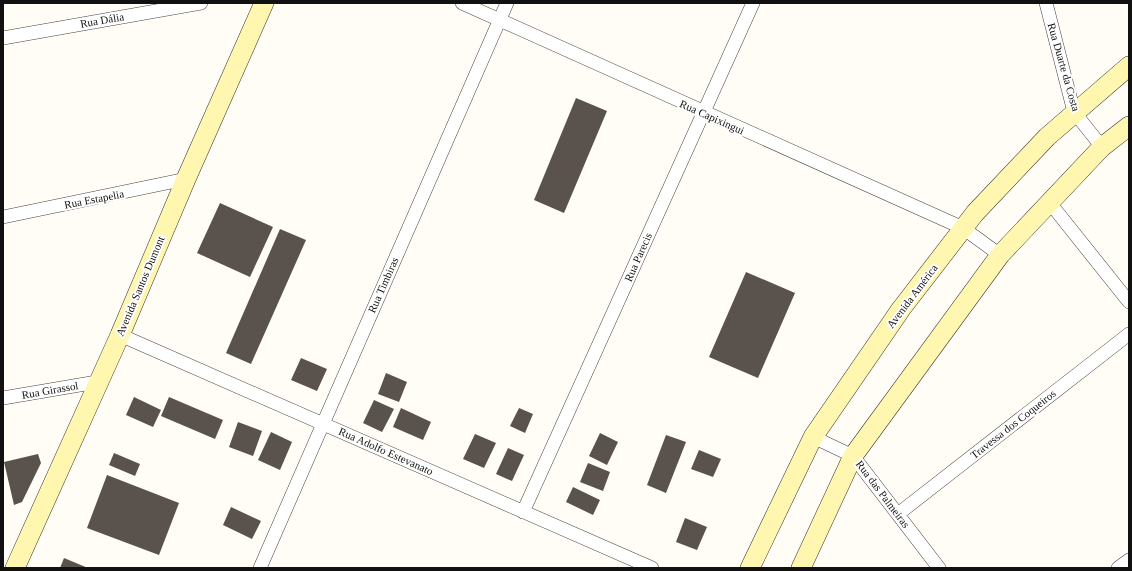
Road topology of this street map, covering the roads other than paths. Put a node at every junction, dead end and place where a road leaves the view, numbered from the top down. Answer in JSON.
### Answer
{"nodes":[{"id":1,"x":201,"y":3,"type":"edge"},
{"id":2,"x":264,"y":3,"type":"edge"},
{"id":3,"x":462,"y":3,"type":"edge"},
{"id":4,"x":507,"y":3,"type":"edge"},
{"id":5,"x":753,"y":3,"type":"edge"},
{"id":6,"x":1046,"y":3,"type":"edge"},
{"id":7,"x":500,"y":21,"type":"junction"},
{"id":8,"x":3,"y":38,"type":"edge"},
{"id":9,"x":1129,"y":66,"type":"edge"},
{"id":10,"x":1074,"y":112,"type":"junction"},
{"id":11,"x":703,"y":113,"type":"junction"},
{"id":12,"x":1129,"y":126,"type":"edge"},
{"id":13,"x":1102,"y":147,"type":"junction"},
{"id":14,"x":186,"y":179,"type":"junction"},
{"id":15,"x":1050,"y":203,"type":"junction"},
{"id":16,"x":3,"y":217,"type":"edge"},
{"id":17,"x":963,"y":228,"type":"junction"},
{"id":18,"x":1000,"y":255,"type":"junction"},
{"id":19,"x":1129,"y":302,"type":"edge"},
{"id":20,"x":1129,"y":334,"type":"edge"},
{"id":21,"x":120,"y":335,"type":"junction"},
{"id":22,"x":97,"y":382,"type":"junction"},
{"id":23,"x":3,"y":398,"type":"edge"},
{"id":24,"x":323,"y":424,"type":"junction"},
{"id":25,"x":813,"y":437,"type":"junction"},
{"id":26,"x":853,"y":456,"type":"junction"},
{"id":27,"x":523,"y":512,"type":"junction"},
{"id":28,"x":898,"y":514,"type":"junction"},
{"id":29,"x":1129,"y":560,"type":"edge"},
{"id":30,"x":15,"y":568,"type":"edge"},
{"id":31,"x":260,"y":568,"type":"edge"},
{"id":32,"x":652,"y":568,"type":"edge"},
{"id":33,"x":750,"y":568,"type":"edge"},
{"id":34,"x":801,"y":568,"type":"edge"},
{"id":35,"x":939,"y":568,"type":"edge"},
{"id":36,"x":1118,"y":568,"type":"edge"}],
"edges":[{"from":1,"to":8,"type":"street","name":"Rua Dália"},
{"from":2,"to":14,"type":"main road","name":"Avenida Santos Dumont"},
{"from":3,"to":7,"type":"street","name":"Rua Capixingui"},
{"from":4,"to":7,"type":"street","name":"Rua Timbiras"},
{"from":5,"to":11,"type":"street","name":"Rua Parecis"},
{"from":6,"to":10,"type":"street","name":"Rua Duarte da Costa"},
{"from":7,"to":11,"type":"street","name":"Rua Capixingui"},
{"from":7,"to":24,"type":"street","name":"Rua Timbiras"},
{"from":9,"to":10,"type":"main road","name":"Avenida América"},
{"from":10,"to":13,"type":"street","name":"Rua Duarte da Costa"},
{"from":10,"to":17,"type":"main road","name":"Avenida América"},
{"from":11,"to":17,"type":"street","name":"Rua Capixingui"},
{"from":11,"to":27,"type":"street","name":"Rua Parecis"},
{"from":12,"to":13,"type":"main road"},
{"from":13,"to":15,"type":"main road"},
{"from":14,"to":16,"type":"street","name":"Rua Estapelia"},
{"from":14,"to":21,"type":"main road","name":"Avenida Santos Dumont"},
{"from":15,"to":18,"type":"main road"},
{"from":15,"to":19,"type":"street"},
{"from":17,"to":18,"type":"street","name":"Rua Capixingui"},
{"from":17,"to":25,"type":"main road","name":"Avenida América"},
{"from":18,"to":26,"type":"main road"},
{"from":20,"to":28,"type":"street","name":"Travessa dos Coqueiros"},
{"from":21,"to":22,"type":"main road","name":"Avenida Santos Dumont"},
{"from":21,"to":24,"type":"street","name":"Rua Adolfo Estevanato"},
{"from":22,"to":23,"type":"street","name":"Rua Girassol"},
{"from":22,"to":30,"type":"main road","name":"Avenida Santos Dumont"},
{"from":24,"to":27,"type":"street","name":"Rua Adolfo Estevanato"},
{"from":24,"to":31,"type":"street","name":"Rua Timbiras"},
{"from":25,"to":26,"type":"street","name":"Rua das Palmeiras"},
{"from":25,"to":33,"type":"main road","name":"Avenida América"},
{"from":26,"to":28,"type":"street","name":"Rua das Palmeiras"},
{"from":26,"to":34,"type":"main road"},
{"from":27,"to":32,"type":"street","name":"Rua Adolfo Estevanato"},
{"from":28,"to":35,"type":"street","name":"Rua das Palmeiras"},
{"from":29,"to":36,"type":"street"}]}
